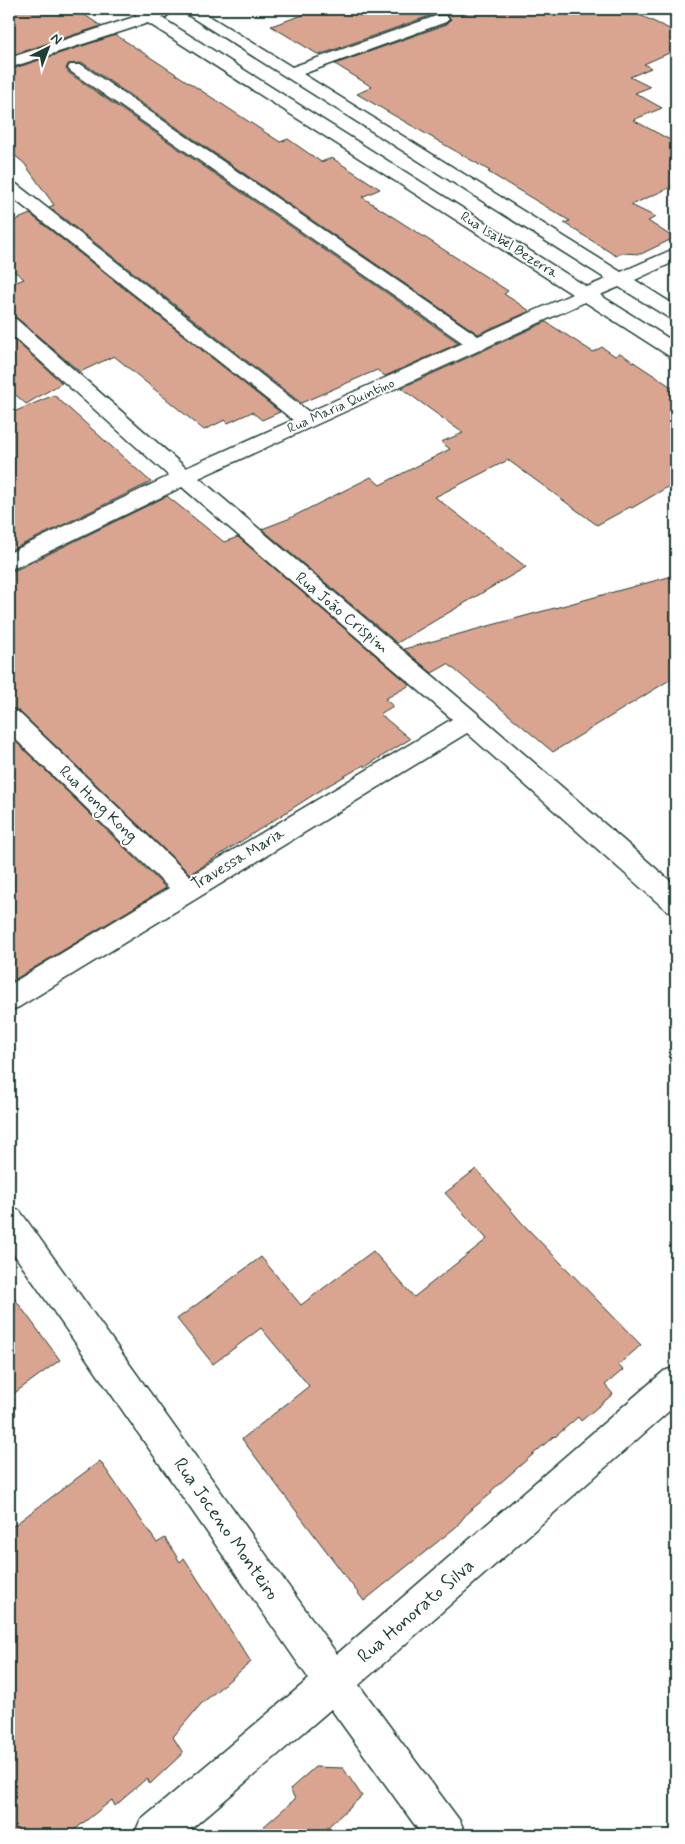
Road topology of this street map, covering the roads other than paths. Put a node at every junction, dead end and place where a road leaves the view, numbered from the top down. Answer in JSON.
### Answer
{"nodes":[{"id":1,"x":174,"y":9,"type":"edge"},
{"id":2,"x":188,"y":9,"type":"edge"},
{"id":3,"x":144,"y":13,"type":"edge"},
{"id":4,"x":441,"y":19,"type":"dead end"},
{"id":5,"x":9,"y":64,"type":"edge"},
{"id":6,"x":76,"y":68,"type":"dead end"},
{"id":7,"x":291,"y":73,"type":"junction"},
{"id":8,"x":375,"y":126,"type":"junction"},
{"id":9,"x":342,"y":139,"type":"junction"},
{"id":10,"x":9,"y":187,"type":"edge"},
{"id":11,"x":676,"y":254,"type":"edge"},
{"id":12,"x":621,"y":280,"type":"junction"},
{"id":13,"x":588,"y":295,"type":"junction"},
{"id":14,"x":676,"y":314,"type":"edge"},
{"id":15,"x":9,"y":323,"type":"edge"},
{"id":16,"x":478,"y":345,"type":"junction"},
{"id":17,"x":676,"y":352,"type":"edge"},
{"id":18,"x":307,"y":421,"type":"junction"},
{"id":19,"x":184,"y":477,"type":"junction"},
{"id":20,"x":9,"y":562,"type":"edge"},
{"id":21,"x":9,"y":718,"type":"edge"},
{"id":22,"x":469,"y":720,"type":"junction"},
{"id":23,"x":188,"y":890,"type":"junction"},
{"id":24,"x":676,"y":902,"type":"edge"},
{"id":25,"x":9,"y":999,"type":"edge"},
{"id":26,"x":9,"y":1221,"type":"edge"},
{"id":27,"x":676,"y":1383,"type":"edge"},
{"id":28,"x":334,"y":1682,"type":"junction"},
{"id":29,"x":154,"y":1835,"type":"edge"},
{"id":30,"x":446,"y":1835,"type":"edge"}],
"edges":[{"from":1,"to":3,"type":"street"},
{"from":2,"to":7,"type":"street","name":"Rua Isabel Bezerra"},
{"from":3,"to":5,"type":"street"},
{"from":3,"to":9,"type":"street","name":"Rua Isabel Bezerra"},
{"from":4,"to":7,"type":"street"},
{"from":6,"to":16,"type":"street"},
{"from":7,"to":8,"type":"street","name":"Rua Isabel Bezerra"},
{"from":8,"to":9,"type":"street"},
{"from":8,"to":12,"type":"street","name":"Rua Isabel Bezerra"},
{"from":9,"to":13,"type":"street","name":"Rua Isabel Bezerra"},
{"from":10,"to":18,"type":"street"},
{"from":11,"to":12,"type":"street","name":"Rua Maria Quintino"},
{"from":12,"to":13,"type":"street","name":"Rua Maria Quintino"},
{"from":12,"to":14,"type":"street","name":"Rua Isabel Bezerra"},
{"from":13,"to":16,"type":"street","name":"Rua Maria Quintino"},
{"from":13,"to":17,"type":"street","name":"Rua Isabel Bezerra"},
{"from":15,"to":19,"type":"street","name":"Rua João Crispim"},
{"from":16,"to":18,"type":"street","name":"Rua Maria Quintino"},
{"from":18,"to":19,"type":"street","name":"Rua Maria Quintino"},
{"from":19,"to":20,"type":"street","name":"Rua Maria Quintino"},
{"from":19,"to":22,"type":"street","name":"Rua João Crispim"},
{"from":21,"to":23,"type":"street","name":"Rua Hong Kong"},
{"from":22,"to":23,"type":"street","name":"Travessa Maria"},
{"from":22,"to":24,"type":"street","name":"Rua João Crispim"},
{"from":23,"to":25,"type":"street","name":"Travessa Maria"},
{"from":26,"to":28,"type":"street","name":"Rua Joceno Monteiro"},
{"from":27,"to":28,"type":"street","name":"Rua Honorato Silva"},
{"from":28,"to":29,"type":"street","name":"Rua Honorato Silva"},
{"from":28,"to":30,"type":"street","name":"Rua Joceno Monteiro"}]}
